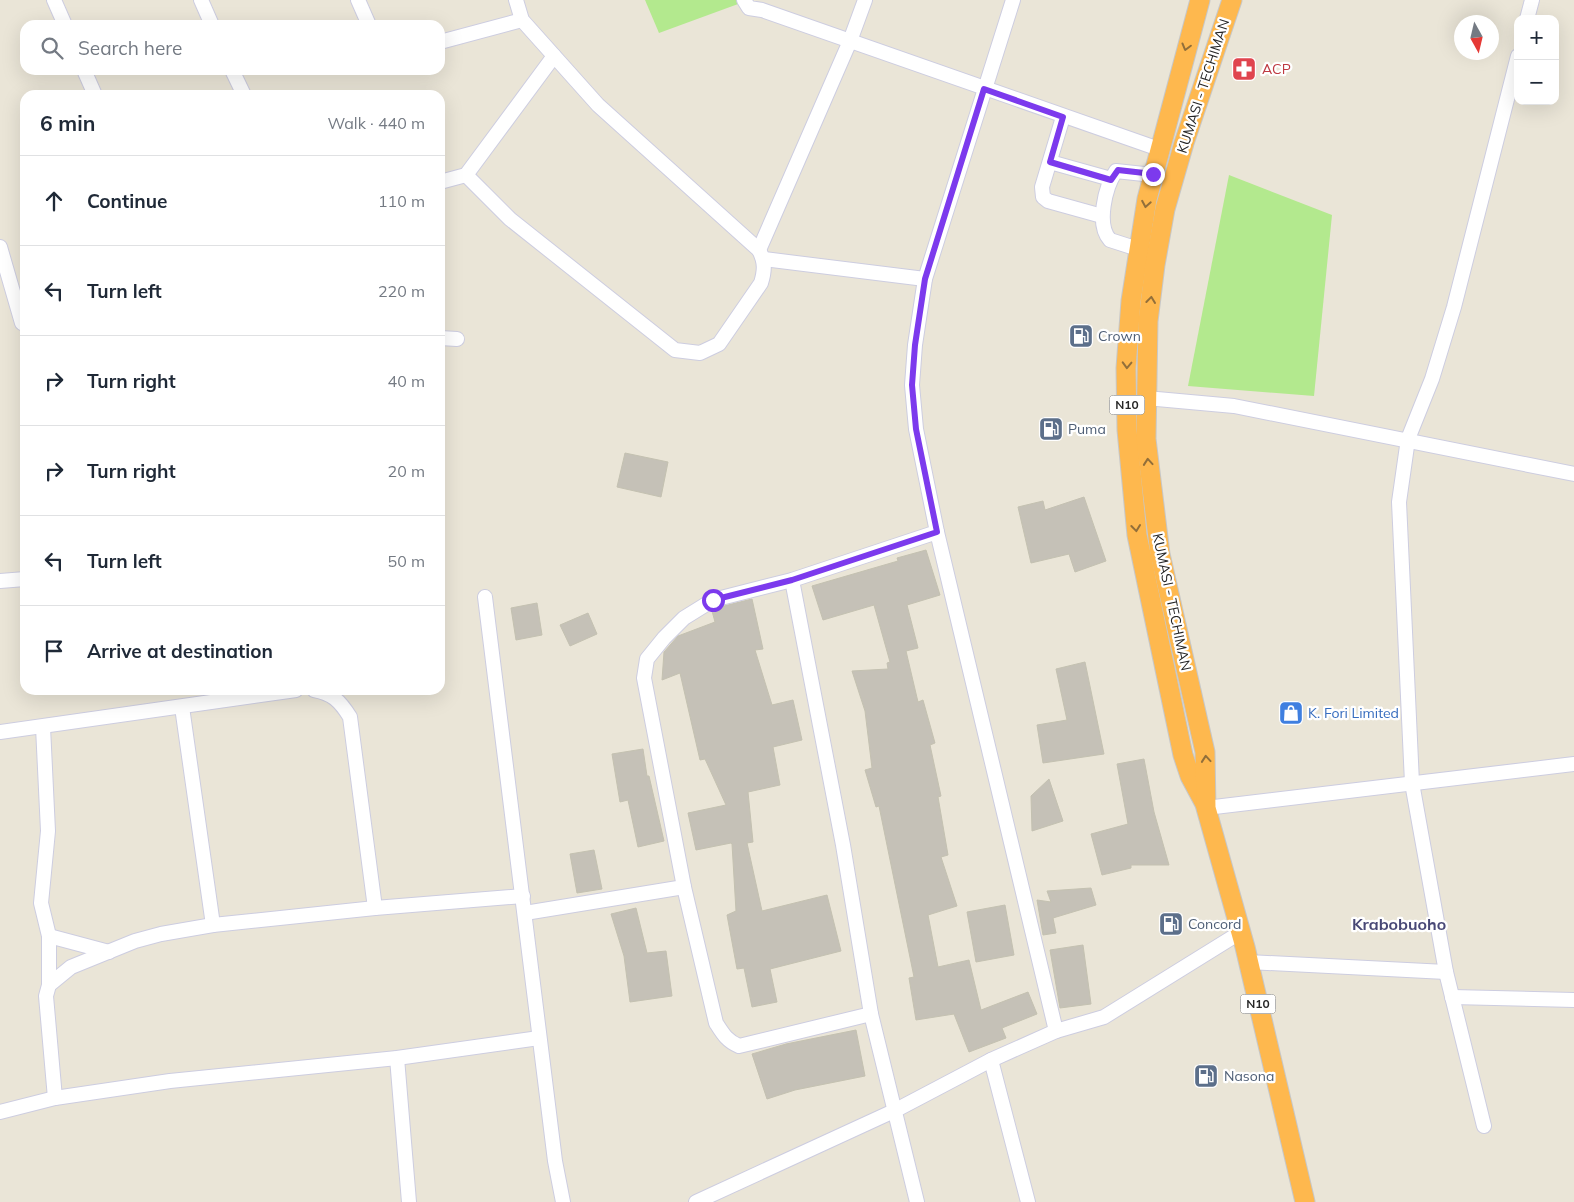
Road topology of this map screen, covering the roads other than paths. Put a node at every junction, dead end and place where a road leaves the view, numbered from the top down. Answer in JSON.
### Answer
{"nodes":[{"id":1,"x":54,"y":0,"type":"edge"},
{"id":2,"x":201,"y":0,"type":"edge"},
{"id":3,"x":358,"y":0,"type":"edge"},
{"id":4,"x":516,"y":0,"type":"edge"},
{"id":5,"x":744,"y":0,"type":"edge"},
{"id":6,"x":865,"y":0,"type":"edge"},
{"id":7,"x":1013,"y":0,"type":"edge"},
{"id":8,"x":1200,"y":0,"type":"edge"},
{"id":9,"x":1232,"y":0,"type":"edge"},
{"id":10,"x":1532,"y":0,"type":"edge"},
{"id":11,"x":1528,"y":15,"type":"edge"},
{"id":12,"x":63,"y":20,"type":"edge"},
{"id":13,"x":210,"y":20,"type":"edge"},
{"id":14,"x":366,"y":20,"type":"edge"},
{"id":15,"x":522,"y":20,"type":"junction"},
{"id":16,"x":445,"y":41,"type":"edge"},
{"id":17,"x":850,"y":41,"type":"junction"},
{"id":18,"x":554,"y":56,"type":"junction"},
{"id":19,"x":1517,"y":60,"type":"edge"},
{"id":20,"x":86,"y":75,"type":"edge"},
{"id":21,"x":234,"y":75,"type":"edge"},
{"id":22,"x":984,"y":89,"type":"junction"},
{"id":23,"x":93,"y":90,"type":"edge"},
{"id":24,"x":242,"y":90,"type":"edge"},
{"id":25,"x":1063,"y":117,"type":"junction"},
{"id":26,"x":1159,"y":149,"type":"junction"},
{"id":27,"x":1050,"y":162,"type":"junction"},
{"id":28,"x":1153,"y":174,"type":"junction"},
{"id":29,"x":466,"y":175,"type":"junction"},
{"id":30,"x":1111,"y":180,"type":"junction"},
{"id":31,"x":445,"y":181,"type":"edge"},
{"id":32,"x":1102,"y":216,"type":"junction"},
{"id":33,"x":0,"y":248,"type":"edge"},
{"id":34,"x":1138,"y":248,"type":"junction"},
{"id":35,"x":762,"y":255,"type":"junction"},
{"id":36,"x":925,"y":279,"type":"junction"},
{"id":37,"x":20,"y":316,"type":"edge"},
{"id":38,"x":445,"y":338,"type":"edge"},
{"id":39,"x":457,"y":338,"type":"dead end"},
{"id":40,"x":1146,"y":398,"type":"junction"},
{"id":41,"x":1408,"y":439,"type":"junction"},
{"id":42,"x":1574,"y":474,"type":"edge"},
{"id":43,"x":937,"y":532,"type":"junction"},
{"id":44,"x":20,"y":579,"type":"edge"},
{"id":45,"x":792,"y":580,"type":"junction"},
{"id":46,"x":0,"y":581,"type":"edge"},
{"id":47,"x":485,"y":597,"type":"dead end"},
{"id":48,"x":262,"y":695,"type":"edge"},
{"id":49,"x":332,"y":695,"type":"edge"},
{"id":50,"x":182,"y":707,"type":"junction"},
{"id":51,"x":43,"y":727,"type":"junction"},
{"id":52,"x":0,"y":732,"type":"edge"},
{"id":53,"x":1574,"y":764,"type":"edge"},
{"id":54,"x":1412,"y":783,"type":"junction"},
{"id":55,"x":1206,"y":808,"type":"junction"},
{"id":56,"x":684,"y":886,"type":"junction"},
{"id":57,"x":523,"y":896,"type":"junction"},
{"id":58,"x":375,"y":908,"type":"junction"},
{"id":59,"x":525,"y":913,"type":"junction"},
{"id":60,"x":213,"y":925,"type":"junction"},
{"id":61,"x":1241,"y":932,"type":"junction"},
{"id":62,"x":49,"y":936,"type":"junction"},
{"id":63,"x":109,"y":952,"type":"junction"},
{"id":64,"x":1248,"y":962,"type":"junction"},
{"id":65,"x":1446,"y":972,"type":"junction"},
{"id":66,"x":49,"y":985,"type":"junction"},
{"id":67,"x":1452,"y":997,"type":"junction"},
{"id":68,"x":1574,"y":1000,"type":"edge"},
{"id":69,"x":871,"y":1014,"type":"junction"},
{"id":70,"x":1056,"y":1031,"type":"junction"},
{"id":71,"x":539,"y":1038,"type":"junction"},
{"id":72,"x":397,"y":1058,"type":"junction"},
{"id":73,"x":991,"y":1060,"type":"junction"},
{"id":74,"x":55,"y":1098,"type":"junction"},
{"id":75,"x":896,"y":1110,"type":"junction"},
{"id":76,"x":0,"y":1112,"type":"edge"},
{"id":77,"x":1484,"y":1126,"type":"dead end"},
{"id":78,"x":410,"y":1202,"type":"edge"},
{"id":79,"x":562,"y":1202,"type":"edge"},
{"id":80,"x":696,"y":1202,"type":"edge"},
{"id":81,"x":917,"y":1202,"type":"edge"},
{"id":82,"x":1028,"y":1202,"type":"edge"},
{"id":83,"x":1305,"y":1202,"type":"edge"}],
"edges":[{"from":1,"to":12,"type":"street"},
{"from":2,"to":13,"type":"street"},
{"from":3,"to":14,"type":"street"},
{"from":4,"to":15,"type":"street"},
{"from":5,"to":17,"type":"street"},
{"from":6,"to":17,"type":"street"},
{"from":7,"to":22,"type":"street"},
{"from":8,"to":26,"type":"highway","number":"N10","one_way":true},
{"from":40,"to":9,"type":"highway","name":"KUMASI - TECHIMAN","number":"N10","one_way":true},
{"from":10,"to":11,"type":"street"},
{"from":15,"to":16,"type":"street"},
{"from":15,"to":18,"type":"street"},
{"from":17,"to":22,"type":"street"},
{"from":17,"to":35,"type":"street"},
{"from":18,"to":29,"type":"street"},
{"from":18,"to":35,"type":"street"},
{"from":19,"to":41,"type":"street"},
{"from":20,"to":23,"type":"street"},
{"from":21,"to":24,"type":"street"},
{"from":22,"to":25,"type":"street"},
{"from":22,"to":36,"type":"street"},
{"from":25,"to":26,"type":"street"},
{"from":25,"to":27,"type":"street"},
{"from":26,"to":28,"type":"highway","number":"N10"},
{"from":27,"to":30,"type":"street"},
{"from":27,"to":32,"type":"street"},
{"from":28,"to":30,"type":"street"},
{"from":28,"to":34,"type":"highway","number":"N10","one_way":true},
{"from":29,"to":31,"type":"street"},
{"from":29,"to":35,"type":"street"},
{"from":30,"to":32,"type":"street"},
{"from":32,"to":34,"type":"street"},
{"from":33,"to":37,"type":"street"},
{"from":34,"to":55,"type":"highway","number":"N10","one_way":true},
{"from":35,"to":36,"type":"street"},
{"from":36,"to":43,"type":"street"},
{"from":38,"to":39,"type":"street"},
{"from":40,"to":41,"type":"street"},
{"from":55,"to":40,"type":"highway","name":"KUMASI - TECHIMAN","number":"N10","one_way":true},
{"from":41,"to":42,"type":"street"},
{"from":41,"to":54,"type":"street"},
{"from":43,"to":45,"type":"street"},
{"from":43,"to":70,"type":"street"},
{"from":44,"to":46,"type":"street"},
{"from":45,"to":56,"type":"street"},
{"from":45,"to":69,"type":"street"},
{"from":47,"to":57,"type":"street"},
{"from":48,"to":50,"type":"street"},
{"from":49,"to":58,"type":"street"},
{"from":50,"to":51,"type":"street"},
{"from":50,"to":60,"type":"street"},
{"from":51,"to":52,"type":"street"},
{"from":51,"to":62,"type":"street"},
{"from":53,"to":54,"type":"street"},
{"from":54,"to":55,"type":"street"},
{"from":54,"to":65,"type":"street"},
{"from":55,"to":61,"type":"highway","name":"KUMASI - TECHIMAN","number":"N10"},
{"from":56,"to":59,"type":"street"},
{"from":56,"to":69,"type":"street"},
{"from":57,"to":58,"type":"street"},
{"from":57,"to":59,"type":"street"},
{"from":58,"to":60,"type":"street"},
{"from":59,"to":71,"type":"street"},
{"from":60,"to":63,"type":"street"},
{"from":61,"to":64,"type":"highway","name":"KUMASI - TECHIMAN","number":"N10"},
{"from":61,"to":70,"type":"street"},
{"from":62,"to":63,"type":"street"},
{"from":62,"to":66,"type":"street"},
{"from":63,"to":66,"type":"street"},
{"from":64,"to":65,"type":"street"},
{"from":64,"to":83,"type":"highway","name":"KUMASI - TECHIMAN","number":"N10"},
{"from":65,"to":67,"type":"street"},
{"from":66,"to":74,"type":"street"},
{"from":67,"to":68,"type":"street"},
{"from":67,"to":77,"type":"street"},
{"from":69,"to":75,"type":"street"},
{"from":70,"to":73,"type":"street"},
{"from":71,"to":72,"type":"street"},
{"from":71,"to":79,"type":"street"},
{"from":72,"to":74,"type":"street"},
{"from":72,"to":78,"type":"street"},
{"from":73,"to":75,"type":"street"},
{"from":73,"to":82,"type":"street"},
{"from":74,"to":76,"type":"street"},
{"from":75,"to":80,"type":"street"},
{"from":75,"to":81,"type":"street"}]}
